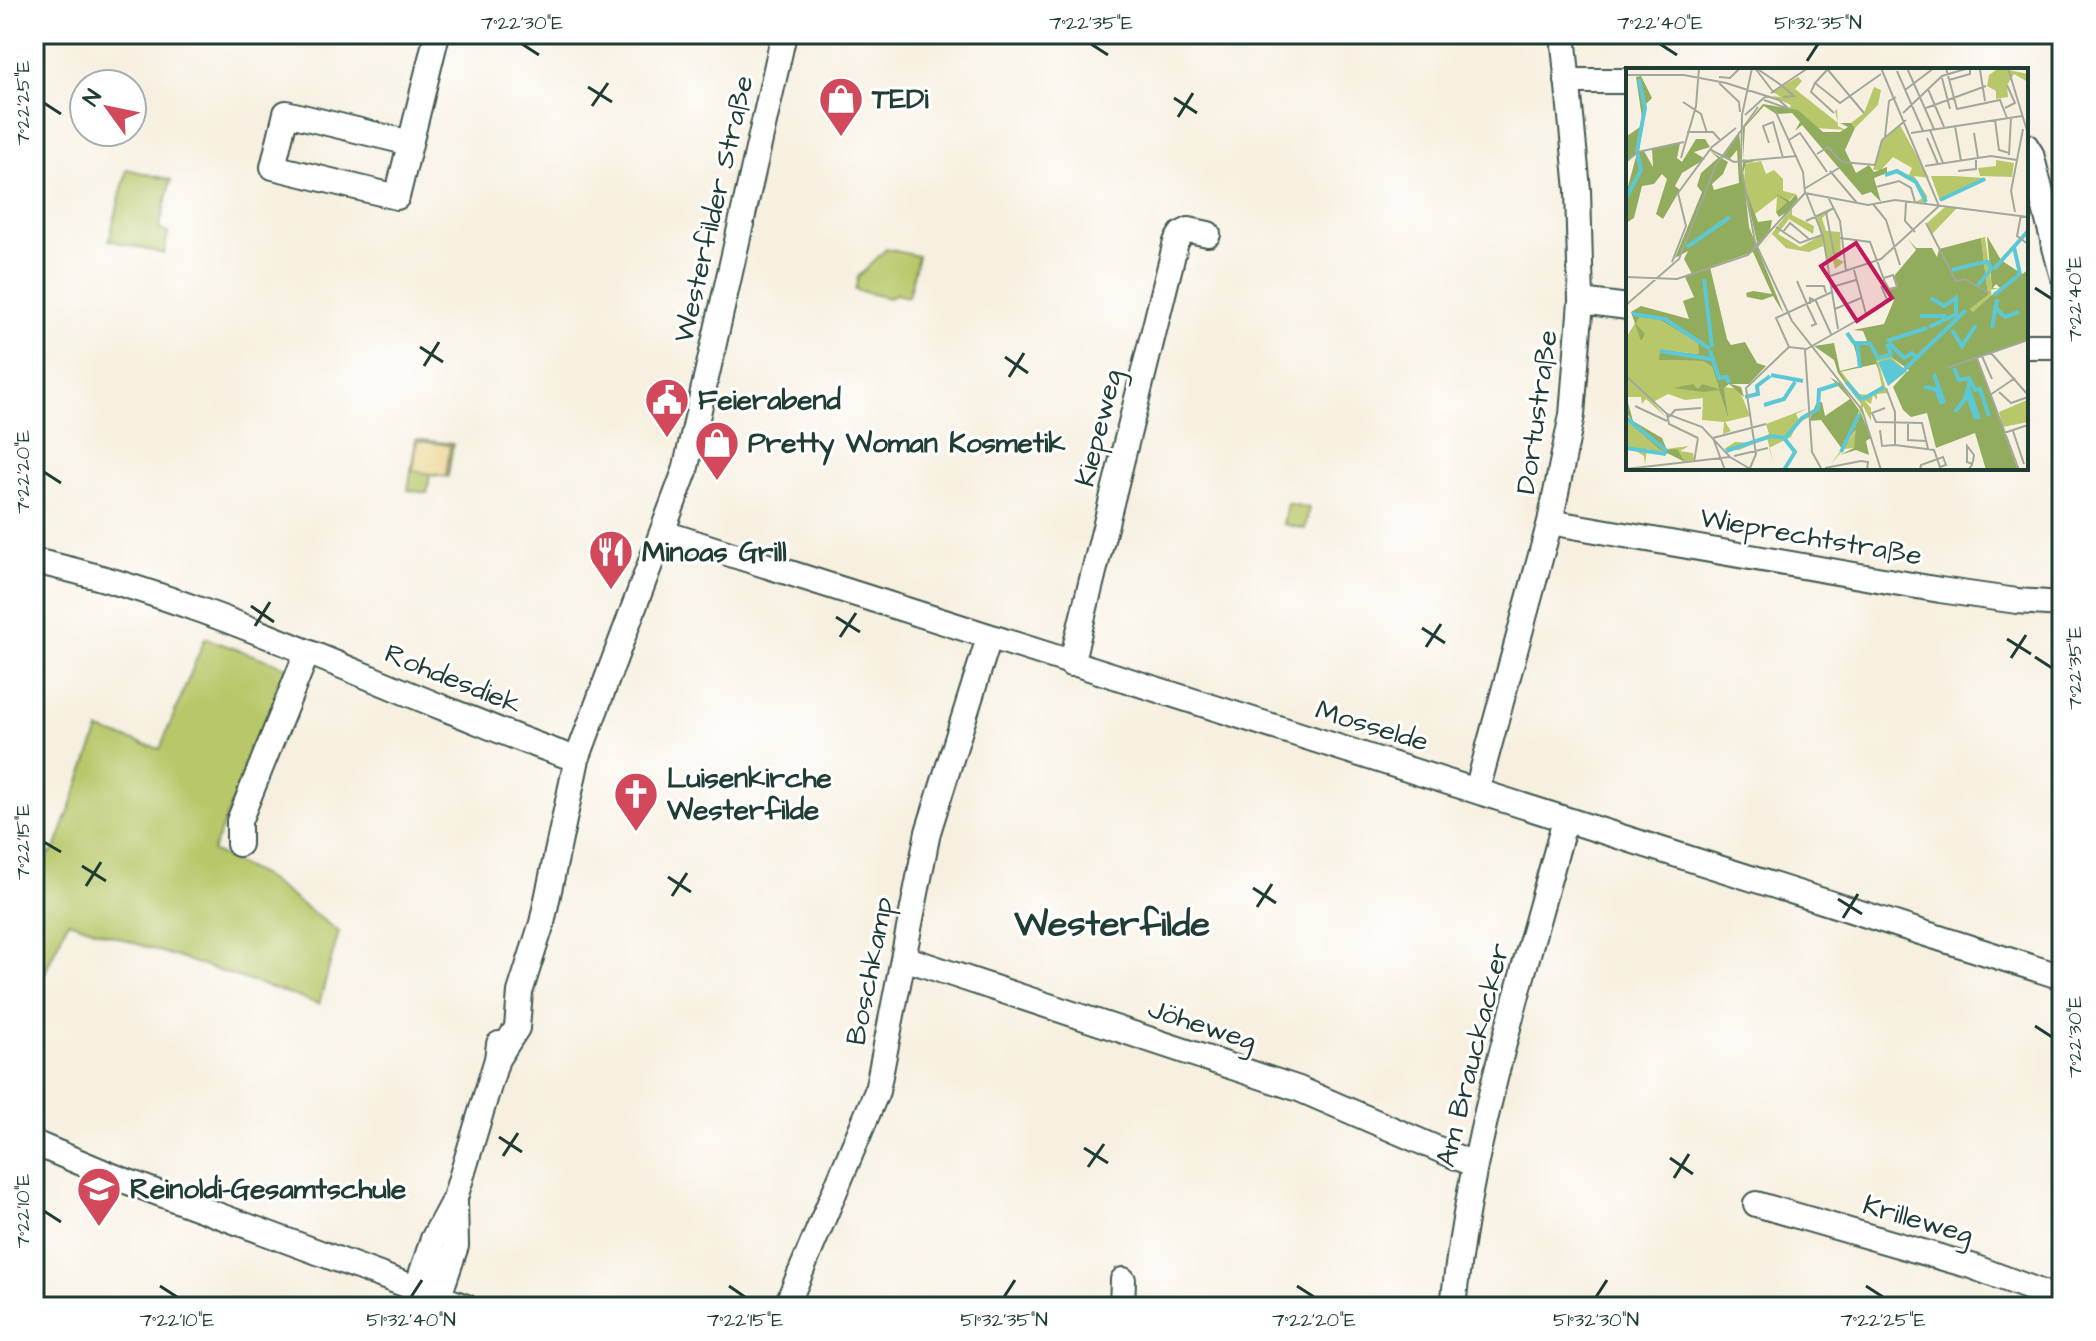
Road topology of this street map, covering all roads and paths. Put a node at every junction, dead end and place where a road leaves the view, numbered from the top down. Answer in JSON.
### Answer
{"nodes":[{"id":1,"x":437,"y":34,"type":"edge"},
{"id":2,"x":784,"y":34,"type":"edge"},
{"id":3,"x":1563,"y":34,"type":"edge"},
{"id":4,"x":1567,"y":81,"type":"junction"},
{"id":5,"x":1626,"y":81,"type":"edge"},
{"id":6,"x":410,"y":143,"type":"junction"},
{"id":7,"x":2028,"y":149,"type":"edge"},
{"id":8,"x":1208,"y":234,"type":"dead end"},
{"id":9,"x":2062,"y":274,"type":"edge"},
{"id":10,"x":1581,"y":301,"type":"junction"},
{"id":11,"x":1626,"y":307,"type":"edge"},
{"id":12,"x":2028,"y":346,"type":"edge"},
{"id":13,"x":2062,"y":346,"type":"edge"},
{"id":14,"x":1550,"y":522,"type":"junction"},
{"id":15,"x":664,"y":533,"type":"junction"},
{"id":16,"x":34,"y":561,"type":"edge"},
{"id":17,"x":2062,"y":604,"type":"edge"},
{"id":18,"x":989,"y":638,"type":"junction"},
{"id":19,"x":307,"y":653,"type":"junction"},
{"id":20,"x":1071,"y":664,"type":"junction"},
{"id":21,"x":577,"y":759,"type":"junction"},
{"id":22,"x":1477,"y":790,"type":"junction"},
{"id":23,"x":1565,"y":820,"type":"junction"},
{"id":24,"x":239,"y":844,"type":"dead end"},
{"id":25,"x":904,"y":958,"type":"junction"},
{"id":26,"x":2062,"y":977,"type":"edge"},
{"id":27,"x":34,"y":1143,"type":"edge"},
{"id":28,"x":1475,"y":1165,"type":"junction"},
{"id":29,"x":1756,"y":1204,"type":"dead end"},
{"id":30,"x":1123,"y":1280,"type":"dead end"},
{"id":31,"x":428,"y":1291,"type":"junction"},
{"id":32,"x":2062,"y":1300,"type":"edge"},
{"id":33,"x":466,"y":1307,"type":"edge"},
{"id":34,"x":786,"y":1307,"type":"edge"},
{"id":35,"x":1122,"y":1307,"type":"edge"},
{"id":36,"x":1453,"y":1307,"type":"edge"}],
"edges":[{"from":1,"to":6,"type":"street"},
{"from":2,"to":15,"type":"street","name":"Westerfilder Straße"},
{"from":3,"to":4,"type":"street","name":"Dortustraße"},
{"from":4,"to":5,"type":"street"},
{"from":4,"to":10,"type":"street","name":"Dortustraße"},
{"from":6,"to":6,"type":"street"},
{"from":7,"to":9,"type":"street"},
{"from":8,"to":20,"type":"street","name":"Kiepeweg"},
{"from":10,"to":11,"type":"street"},
{"from":10,"to":14,"type":"street","name":"Dortustraße"},
{"from":12,"to":13,"type":"street"},
{"from":14,"to":17,"type":"street","name":"Wieprechtstraße"},
{"from":14,"to":22,"type":"street","name":"Dortustraße"},
{"from":15,"to":18,"type":"street","name":"Mosselde"},
{"from":15,"to":21,"type":"street","name":"Westerfilder Straße"},
{"from":16,"to":19,"type":"street","name":"Rohdesdiek"},
{"from":18,"to":20,"type":"street","name":"Mosselde"},
{"from":18,"to":25,"type":"street","name":"Boschkamp"},
{"from":19,"to":21,"type":"street","name":"Rohdesdiek"},
{"from":19,"to":24,"type":"street"},
{"from":20,"to":22,"type":"street","name":"Mosselde"},
{"from":21,"to":31,"type":"street","name":"Westerfilder Straße"},
{"from":22,"to":23,"type":"street","name":"Mosselde"},
{"from":23,"to":26,"type":"street","name":"Mosselde"},
{"from":23,"to":28,"type":"street","name":"Am Brauckacker"},
{"from":25,"to":28,"type":"street","name":"Jöheweg"},
{"from":25,"to":34,"type":"street","name":"Boschkamp"},
{"from":27,"to":31,"type":"street"},
{"from":28,"to":36,"type":"street","name":"Am Brauckacker"},
{"from":29,"to":32,"type":"street","name":"Krilleweg"},
{"from":30,"to":35,"type":"street"},
{"from":31,"to":33,"type":"street"}]}
